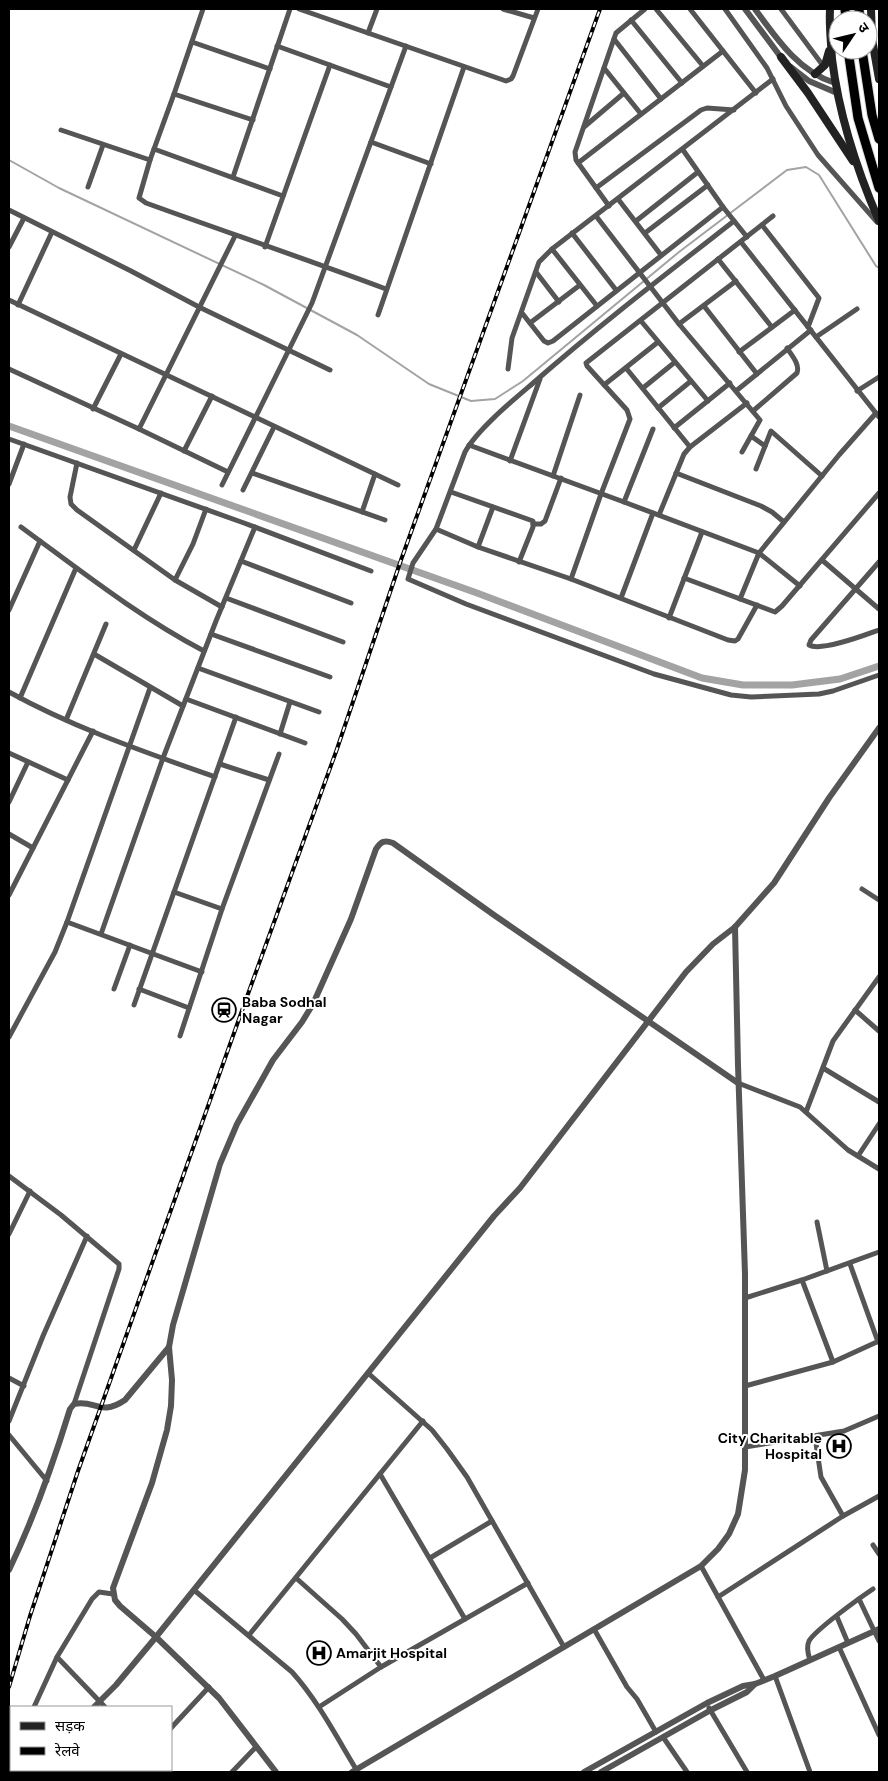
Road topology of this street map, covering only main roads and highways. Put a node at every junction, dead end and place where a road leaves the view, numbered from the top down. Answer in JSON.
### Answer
{"nodes":[{"id":1,"x":871,"y":9,"type":"edge"},
{"id":2,"x":781,"y":57,"type":"road end"},
{"id":3,"x":828,"y":59,"type":"edge"},
{"id":4,"x":833,"y":60,"type":"edge"},
{"id":5,"x":849,"y":60,"type":"edge"},
{"id":6,"x":864,"y":60,"type":"edge"},
{"id":7,"x":815,"y":74,"type":"road end"},
{"id":8,"x":879,"y":79,"type":"edge"},
{"id":9,"x":879,"y":139,"type":"edge"},
{"id":10,"x":857,"y":166,"type":"junction"},
{"id":11,"x":879,"y":188,"type":"edge"},
{"id":12,"x":879,"y":222,"type":"edge"}],
"edges":[{"from":1,"to":8,"type":"main road"},
{"from":2,"to":10,"type":"main road"},
{"from":3,"to":7,"type":"main road"},
{"from":4,"to":10,"type":"main road"},
{"from":5,"to":11,"type":"highway"},
{"from":6,"to":9,"type":"highway"},
{"from":10,"to":12,"type":"main road"}]}
